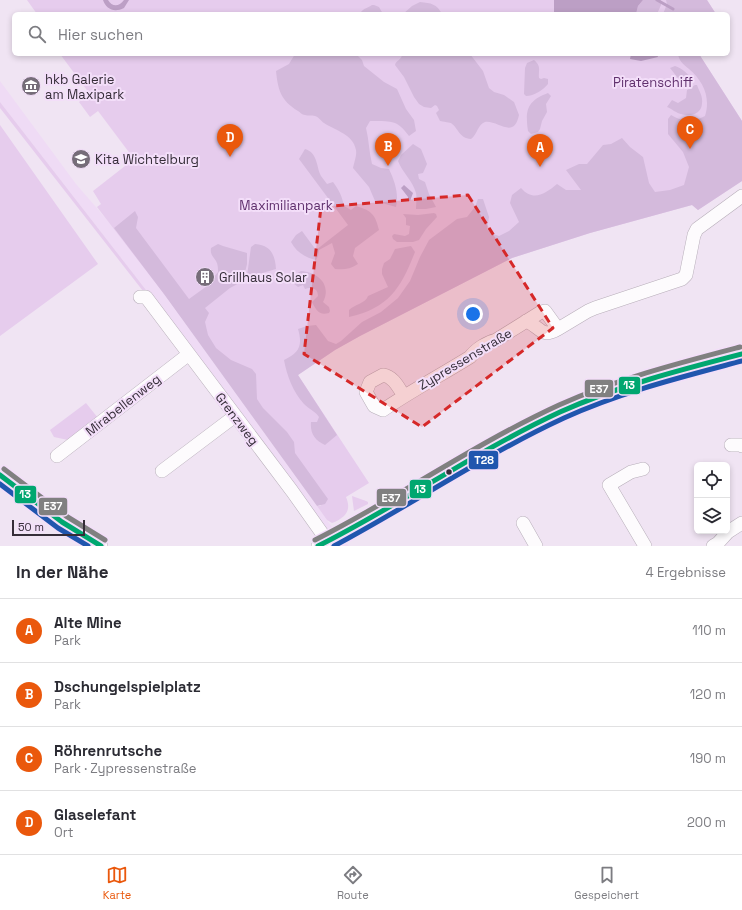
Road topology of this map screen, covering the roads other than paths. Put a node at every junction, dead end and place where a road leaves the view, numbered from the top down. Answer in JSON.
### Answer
{"nodes":[{"id":1,"x":742,"y":196,"type":"edge"},
{"id":2,"x":140,"y":297,"type":"dead end"},
{"id":3,"x":526,"y":321,"type":"junction"},
{"id":4,"x":558,"y":329,"type":"junction"},
{"id":5,"x":189,"y":354,"type":"junction"},
{"id":6,"x":742,"y":354,"type":"edge"},
{"id":7,"x":404,"y":396,"type":"dead end"},
{"id":8,"x":235,"y":416,"type":"junction"},
{"id":9,"x":58,"y":456,"type":"dead end"},
{"id":10,"x":643,"y":468,"type":"dead end"},
{"id":11,"x":162,"y":471,"type":"dead end"},
{"id":12,"x":0,"y":475,"type":"edge"},
{"id":13,"x":523,"y":523,"type":"dead end"},
{"id":14,"x":742,"y":523,"type":"edge"},
{"id":15,"x":326,"y":544,"type":"edge"},
{"id":16,"x":101,"y":546,"type":"edge"},
{"id":17,"x":536,"y":546,"type":"edge"},
{"id":18,"x":645,"y":546,"type":"edge"},
{"id":19,"x":713,"y":546,"type":"edge"}],
"edges":[{"from":1,"to":4,"type":"street","name":"Zypressenstraße"},
{"from":2,"to":5,"type":"street","name":"Grenzweg"},
{"from":3,"to":4,"type":"street","name":"Zypressenstraße"},
{"from":3,"to":4,"type":"street","name":"Zypressenstraße"},
{"from":3,"to":7,"type":"street","name":"Zypressenstraße"},
{"from":5,"to":8,"type":"street","name":"Grenzweg"},
{"from":5,"to":9,"type":"street","name":"Mirabellenweg"},
{"from":6,"to":15,"type":"street"},
{"from":8,"to":11,"type":"street"},
{"from":8,"to":15,"type":"street","name":"Grenzweg"},
{"from":10,"to":18,"type":"street"},
{"from":12,"to":16,"type":"street"},
{"from":13,"to":17,"type":"street"},
{"from":14,"to":19,"type":"street"}]}
